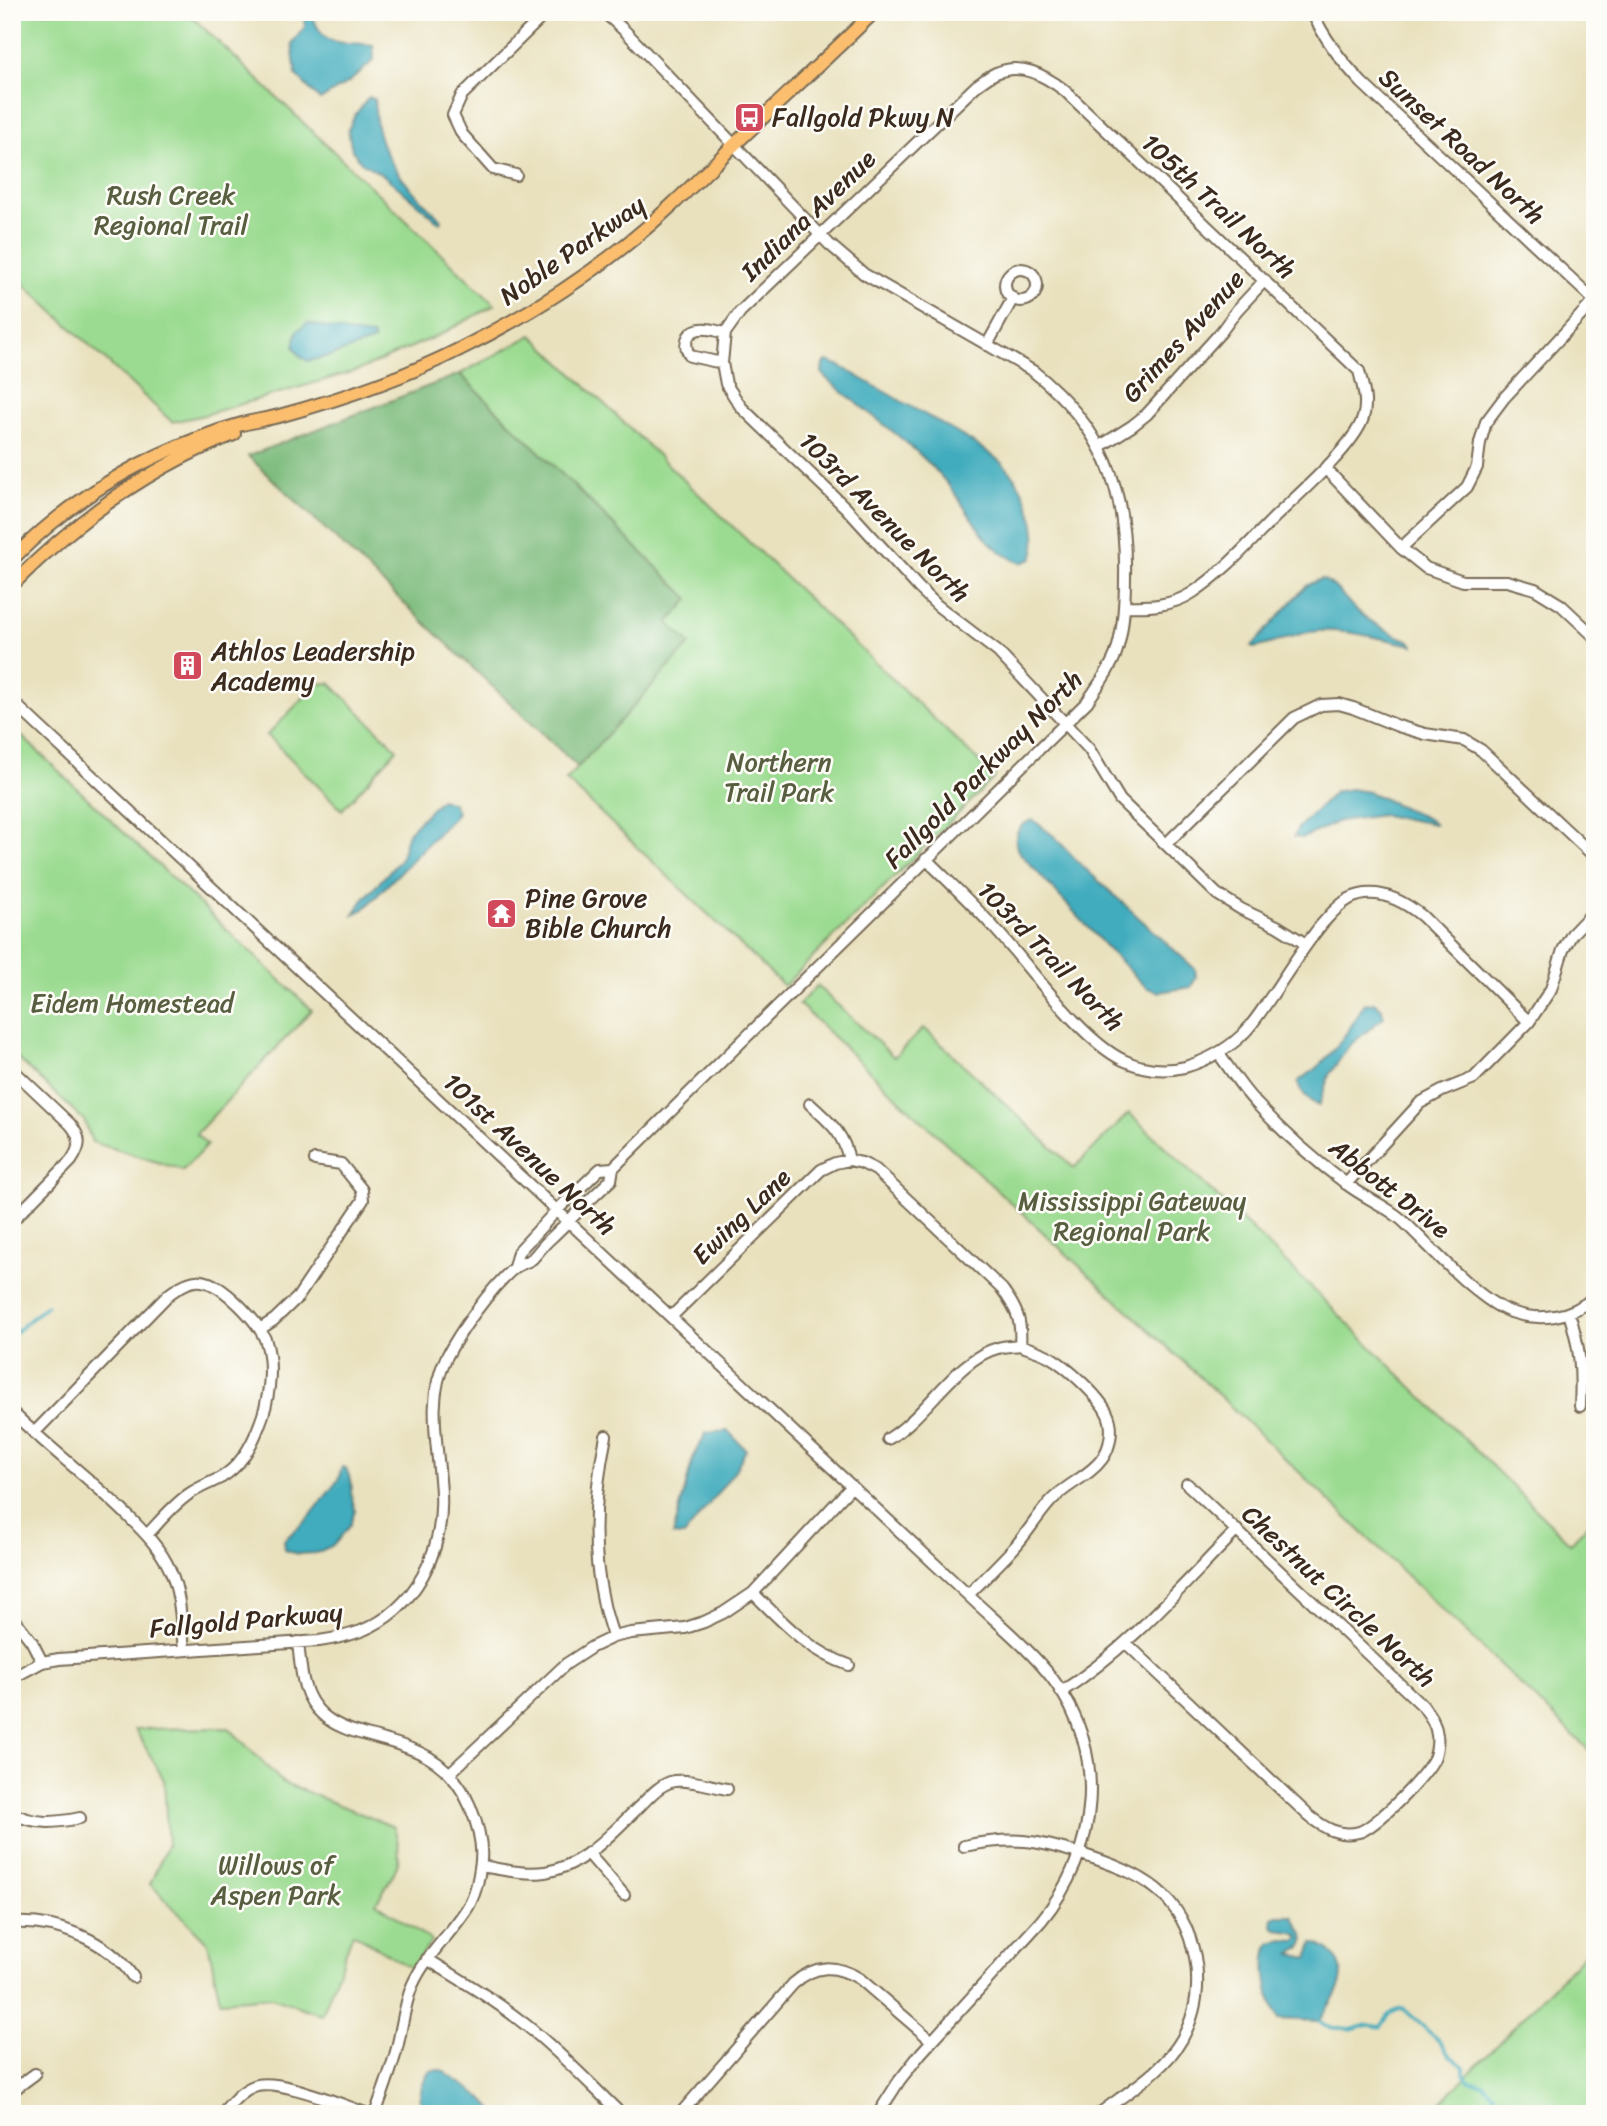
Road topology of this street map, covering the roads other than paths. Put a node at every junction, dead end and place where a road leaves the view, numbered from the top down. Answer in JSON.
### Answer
{"nodes":[{"id":1,"x":547,"y":12,"type":"edge"},
{"id":2,"x":604,"y":12,"type":"edge"},
{"id":3,"x":874,"y":12,"type":"edge"},
{"id":4,"x":1312,"y":12,"type":"edge"},
{"id":5,"x":1017,"y":69,"type":"joint"},
{"id":6,"x":734,"y":145,"type":"junction"},
{"id":7,"x":516,"y":175,"type":"dead end"},
{"id":8,"x":820,"y":234,"type":"junction"},
{"id":9,"x":1265,"y":280,"type":"junction"},
{"id":10,"x":1013,"y":298,"type":"dead end"},
{"id":11,"x":1595,"y":301,"type":"edge"},
{"id":12,"x":724,"y":333,"type":"junction"},
{"id":13,"x":987,"y":345,"type":"junction"},
{"id":14,"x":722,"y":363,"type":"junction"},
{"id":15,"x":276,"y":417,"type":"junction"},
{"id":16,"x":1099,"y":446,"type":"junction"},
{"id":17,"x":1325,"y":468,"type":"junction"},
{"id":18,"x":1401,"y":548,"type":"junction"},
{"id":19,"x":12,"y":559,"type":"edge"},
{"id":20,"x":12,"y":585,"type":"edge"},
{"id":21,"x":1125,"y":606,"type":"junction"},
{"id":22,"x":1595,"y":637,"type":"edge"},
{"id":23,"x":12,"y":701,"type":"edge"},
{"id":24,"x":1066,"y":723,"type":"junction"},
{"id":25,"x":1166,"y":844,"type":"junction"},
{"id":26,"x":1595,"y":857,"type":"edge"},
{"id":27,"x":926,"y":859,"type":"junction"},
{"id":28,"x":1595,"y":910,"type":"edge"},
{"id":29,"x":1306,"y":944,"type":"junction"},
{"id":30,"x":1529,"y":1022,"type":"junction"},
{"id":31,"x":1218,"y":1053,"type":"junction"},
{"id":32,"x":12,"y":1069,"type":"edge"},
{"id":33,"x":810,"y":1104,"type":"dead end"},
{"id":34,"x":315,"y":1160,"type":"dead end"},
{"id":35,"x":849,"y":1160,"type":"junction"},
{"id":36,"x":613,"y":1168,"type":"junction"},
{"id":37,"x":1346,"y":1184,"type":"junction"},
{"id":38,"x":557,"y":1210,"type":"junction"},
{"id":39,"x":568,"y":1220,"type":"junction"},
{"id":40,"x":12,"y":1221,"type":"edge"},
{"id":41,"x":514,"y":1267,"type":"junction"},
{"id":42,"x":1595,"y":1296,"type":"edge"},
{"id":43,"x":1569,"y":1313,"type":"junction"},
{"id":44,"x":671,"y":1317,"type":"junction"},
{"id":45,"x":260,"y":1329,"type":"junction"},
{"id":46,"x":1020,"y":1346,"type":"junction"},
{"id":47,"x":1580,"y":1406,"type":"dead end"},
{"id":48,"x":12,"y":1412,"type":"edge"},
{"id":49,"x":34,"y":1433,"type":"junction"},
{"id":50,"x":607,"y":1436,"type":"dead end"},
{"id":51,"x":888,"y":1439,"type":"dead end"},
{"id":52,"x":1187,"y":1484,"type":"dead end"},
{"id":53,"x":852,"y":1486,"type":"junction"},
{"id":54,"x":1237,"y":1530,"type":"junction"},
{"id":55,"x":147,"y":1535,"type":"junction"},
{"id":56,"x":753,"y":1593,"type":"junction"},
{"id":57,"x":968,"y":1595,"type":"junction"},
{"id":58,"x":12,"y":1616,"type":"edge"},
{"id":59,"x":613,"y":1637,"type":"junction"},
{"id":60,"x":298,"y":1642,"type":"junction"},
{"id":61,"x":1126,"y":1643,"type":"junction"},
{"id":62,"x":184,"y":1649,"type":"junction"},
{"id":63,"x":42,"y":1662,"type":"junction"},
{"id":64,"x":849,"y":1665,"type":"dead end"},
{"id":65,"x":12,"y":1678,"type":"edge"},
{"id":66,"x":1061,"y":1692,"type":"junction"},
{"id":67,"x":450,"y":1773,"type":"junction"},
{"id":68,"x":727,"y":1789,"type":"dead end"},
{"id":69,"x":12,"y":1813,"type":"edge"},
{"id":70,"x":80,"y":1818,"type":"dead end"},
{"id":71,"x":964,"y":1846,"type":"dead end"},
{"id":72,"x":588,"y":1853,"type":"junction"},
{"id":73,"x":1080,"y":1854,"type":"junction"},
{"id":74,"x":481,"y":1866,"type":"junction"},
{"id":75,"x":624,"y":1895,"type":"dead end"},
{"id":76,"x":12,"y":1923,"type":"edge"},
{"id":77,"x":427,"y":1959,"type":"junction"},
{"id":78,"x":133,"y":1977,"type":"dead end"},
{"id":79,"x":931,"y":2040,"type":"junction"},
{"id":80,"x":35,"y":2074,"type":"dead end"},
{"id":81,"x":12,"y":2091,"type":"edge"},
{"id":82,"x":221,"y":2114,"type":"edge"},
{"id":83,"x":369,"y":2114,"type":"edge"},
{"id":84,"x":375,"y":2114,"type":"edge"},
{"id":85,"x":621,"y":2114,"type":"edge"},
{"id":86,"x":680,"y":2114,"type":"edge"},
{"id":87,"x":877,"y":2114,"type":"edge"},
{"id":88,"x":1099,"y":2114,"type":"edge"}],
"edges":[{"from":1,"to":7,"type":"street"},
{"from":2,"to":6,"type":"street","name":"Fallgold Parkway North"},
{"from":3,"to":6,"type":"main road","name":"Noble Parkway"},
{"from":4,"to":11,"type":"street","name":"Sunset Road North"},
{"from":5,"to":8,"type":"street","name":"Indiana Avenue"},
{"from":5,"to":9,"type":"street","name":"105th Trail North"},
{"from":6,"to":8,"type":"street","name":"Fallgold Parkway North"},
{"from":6,"to":15,"type":"main road","name":"Noble Parkway"},
{"from":8,"to":12,"type":"street","name":"Indiana Avenue"},
{"from":8,"to":13,"type":"street","name":"Fallgold Parkway North"},
{"from":9,"to":16,"type":"street","name":"Grimes Avenue"},
{"from":9,"to":17,"type":"street","name":"105th Trail North"},
{"from":10,"to":13,"type":"street"},
{"from":11,"to":18,"type":"street"},
{"from":12,"to":14,"type":"street"},
{"from":12,"to":14,"type":"street"},
{"from":13,"to":16,"type":"street","name":"Fallgold Parkway North"},
{"from":14,"to":24,"type":"street","name":"103rd Avenue North"},
{"from":15,"to":19,"type":"main road","name":"Noble Parkway"},
{"from":15,"to":20,"type":"main road","name":"Noble Parkway"},
{"from":16,"to":21,"type":"street","name":"Fallgold Parkway North"},
{"from":17,"to":18,"type":"street"},
{"from":17,"to":21,"type":"street"},
{"from":18,"to":22,"type":"street"},
{"from":21,"to":24,"type":"street","name":"Fallgold Parkway North"},
{"from":23,"to":38,"type":"street","name":"101st Avenue North"},
{"from":24,"to":25,"type":"street","name":"103rd Avenue North"},
{"from":24,"to":27,"type":"street","name":"Fallgold Parkway North"},
{"from":25,"to":26,"type":"street"},
{"from":25,"to":29,"type":"street","name":"103rd Avenue North"},
{"from":27,"to":31,"type":"street","name":"103rd Trail North"},
{"from":27,"to":36,"type":"street","name":"Fallgold Parkway North"},
{"from":28,"to":30,"type":"street"},
{"from":29,"to":30,"type":"street","name":"103rd Trail North"},
{"from":29,"to":31,"type":"street","name":"103rd Trail North"},
{"from":30,"to":37,"type":"street"},
{"from":31,"to":37,"type":"street","name":"Abbott Drive"},
{"from":32,"to":40,"type":"street"},
{"from":33,"to":35,"type":"street"},
{"from":34,"to":45,"type":"street"},
{"from":35,"to":44,"type":"street","name":"Ewing Lane"},
{"from":35,"to":46,"type":"street"},
{"from":36,"to":38,"type":"street","name":"Fallgold Parkway North"},
{"from":36,"to":39,"type":"street","name":"Fallgold Parkway North"},
{"from":37,"to":43,"type":"street","name":"Abbott Drive"},
{"from":38,"to":39,"type":"street","name":"101st Avenue North"},
{"from":38,"to":41,"type":"street","name":"Fallgold Parkway North"},
{"from":39,"to":41,"type":"street","name":"Fallgold Parkway North"},
{"from":39,"to":44,"type":"street","name":"101st Avenue North"},
{"from":41,"to":60,"type":"street","name":"Fallgold Parkway"},
{"from":42,"to":43,"type":"street","name":"Abbott Drive"},
{"from":43,"to":47,"type":"street"},
{"from":44,"to":53,"type":"street","name":"101st Avenue North"},
{"from":45,"to":49,"type":"street"},
{"from":45,"to":55,"type":"street"},
{"from":46,"to":51,"type":"street"},
{"from":46,"to":57,"type":"street"},
{"from":48,"to":49,"type":"street"},
{"from":49,"to":55,"type":"street"},
{"from":50,"to":59,"type":"street"},
{"from":52,"to":54,"type":"street","name":"Chestnut Circle North"},
{"from":53,"to":56,"type":"street"},
{"from":53,"to":57,"type":"street","name":"101st Avenue North"},
{"from":54,"to":61,"type":"street"},
{"from":54,"to":61,"type":"street","name":"Chestnut Circle North"},
{"from":55,"to":62,"type":"street"},
{"from":56,"to":59,"type":"street"},
{"from":56,"to":64,"type":"street"},
{"from":57,"to":66,"type":"street","name":"101st Avenue North"},
{"from":58,"to":63,"type":"street"},
{"from":59,"to":67,"type":"street"},
{"from":60,"to":62,"type":"street","name":"Fallgold Parkway"},
{"from":60,"to":67,"type":"street"},
{"from":61,"to":66,"type":"street"},
{"from":62,"to":63,"type":"street","name":"Fallgold Parkway"},
{"from":63,"to":65,"type":"street","name":"Fallgold Parkway"},
{"from":66,"to":73,"type":"street","name":"101st Avenue North"},
{"from":67,"to":74,"type":"street"},
{"from":68,"to":72,"type":"street"},
{"from":69,"to":70,"type":"street"},
{"from":71,"to":73,"type":"street"},
{"from":72,"to":74,"type":"street"},
{"from":72,"to":75,"type":"street"},
{"from":73,"to":79,"type":"street","name":"101st Avenue North"},
{"from":73,"to":88,"type":"street"},
{"from":74,"to":77,"type":"street"},
{"from":76,"to":78,"type":"street"},
{"from":77,"to":84,"type":"street"},
{"from":77,"to":85,"type":"street"},
{"from":79,"to":86,"type":"street"},
{"from":79,"to":87,"type":"street","name":"101st Avenue North"},
{"from":80,"to":81,"type":"street"},
{"from":82,"to":83,"type":"street"}]}
